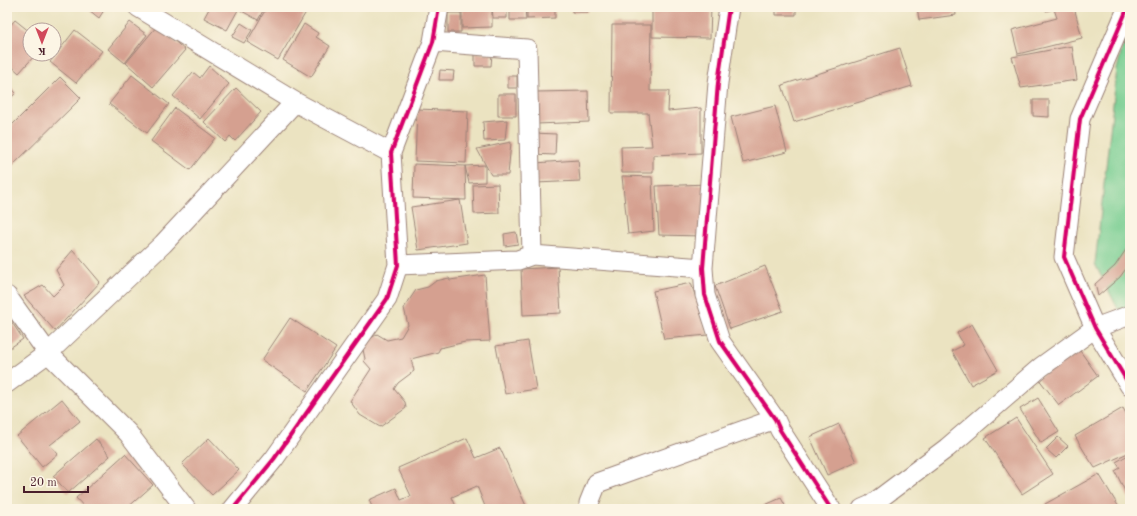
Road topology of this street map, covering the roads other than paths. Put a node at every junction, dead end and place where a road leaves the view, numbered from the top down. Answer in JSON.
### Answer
{"nodes":[{"id":1,"x":138,"y":7,"type":"edge"},
{"id":2,"x":439,"y":7,"type":"edge"},
{"id":3,"x":729,"y":7,"type":"edge"},
{"id":4,"x":1128,"y":7,"type":"edge"},
{"id":5,"x":433,"y":42,"type":"junction"},
{"id":6,"x":296,"y":102,"type":"junction"},
{"id":7,"x":391,"y":153,"type":"junction"},
{"id":8,"x":532,"y":255,"type":"junction"},
{"id":9,"x":398,"y":264,"type":"junction"},
{"id":10,"x":704,"y":268,"type":"junction"},
{"id":11,"x":7,"y":296,"type":"edge"},
{"id":12,"x":1130,"y":315,"type":"edge"},
{"id":13,"x":1095,"y":328,"type":"junction"},
{"id":14,"x":48,"y":353,"type":"junction"},
{"id":15,"x":7,"y":383,"type":"edge"},
{"id":16,"x":1130,"y":386,"type":"edge"},
{"id":17,"x":774,"y":419,"type":"junction"},
{"id":18,"x":585,"y":507,"type":"edge"},
{"id":19,"x":869,"y":508,"type":"edge"},
{"id":20,"x":186,"y":509,"type":"edge"},
{"id":21,"x":232,"y":509,"type":"edge"},
{"id":22,"x":832,"y":509,"type":"edge"}],
"edges":[{"from":1,"to":6,"type":"street"},
{"from":2,"to":5,"type":"street"},
{"from":3,"to":10,"type":"street"},
{"from":4,"to":13,"type":"street"},
{"from":5,"to":7,"type":"street"},
{"from":5,"to":8,"type":"street"},
{"from":6,"to":7,"type":"street"},
{"from":6,"to":14,"type":"street"},
{"from":7,"to":9,"type":"street"},
{"from":8,"to":9,"type":"street"},
{"from":8,"to":10,"type":"street"},
{"from":9,"to":21,"type":"street"},
{"from":10,"to":17,"type":"street"},
{"from":11,"to":14,"type":"street"},
{"from":12,"to":13,"type":"street"},
{"from":13,"to":16,"type":"street"},
{"from":13,"to":19,"type":"street"},
{"from":14,"to":15,"type":"street"},
{"from":14,"to":20,"type":"street"},
{"from":17,"to":18,"type":"street"},
{"from":17,"to":22,"type":"street"}]}
